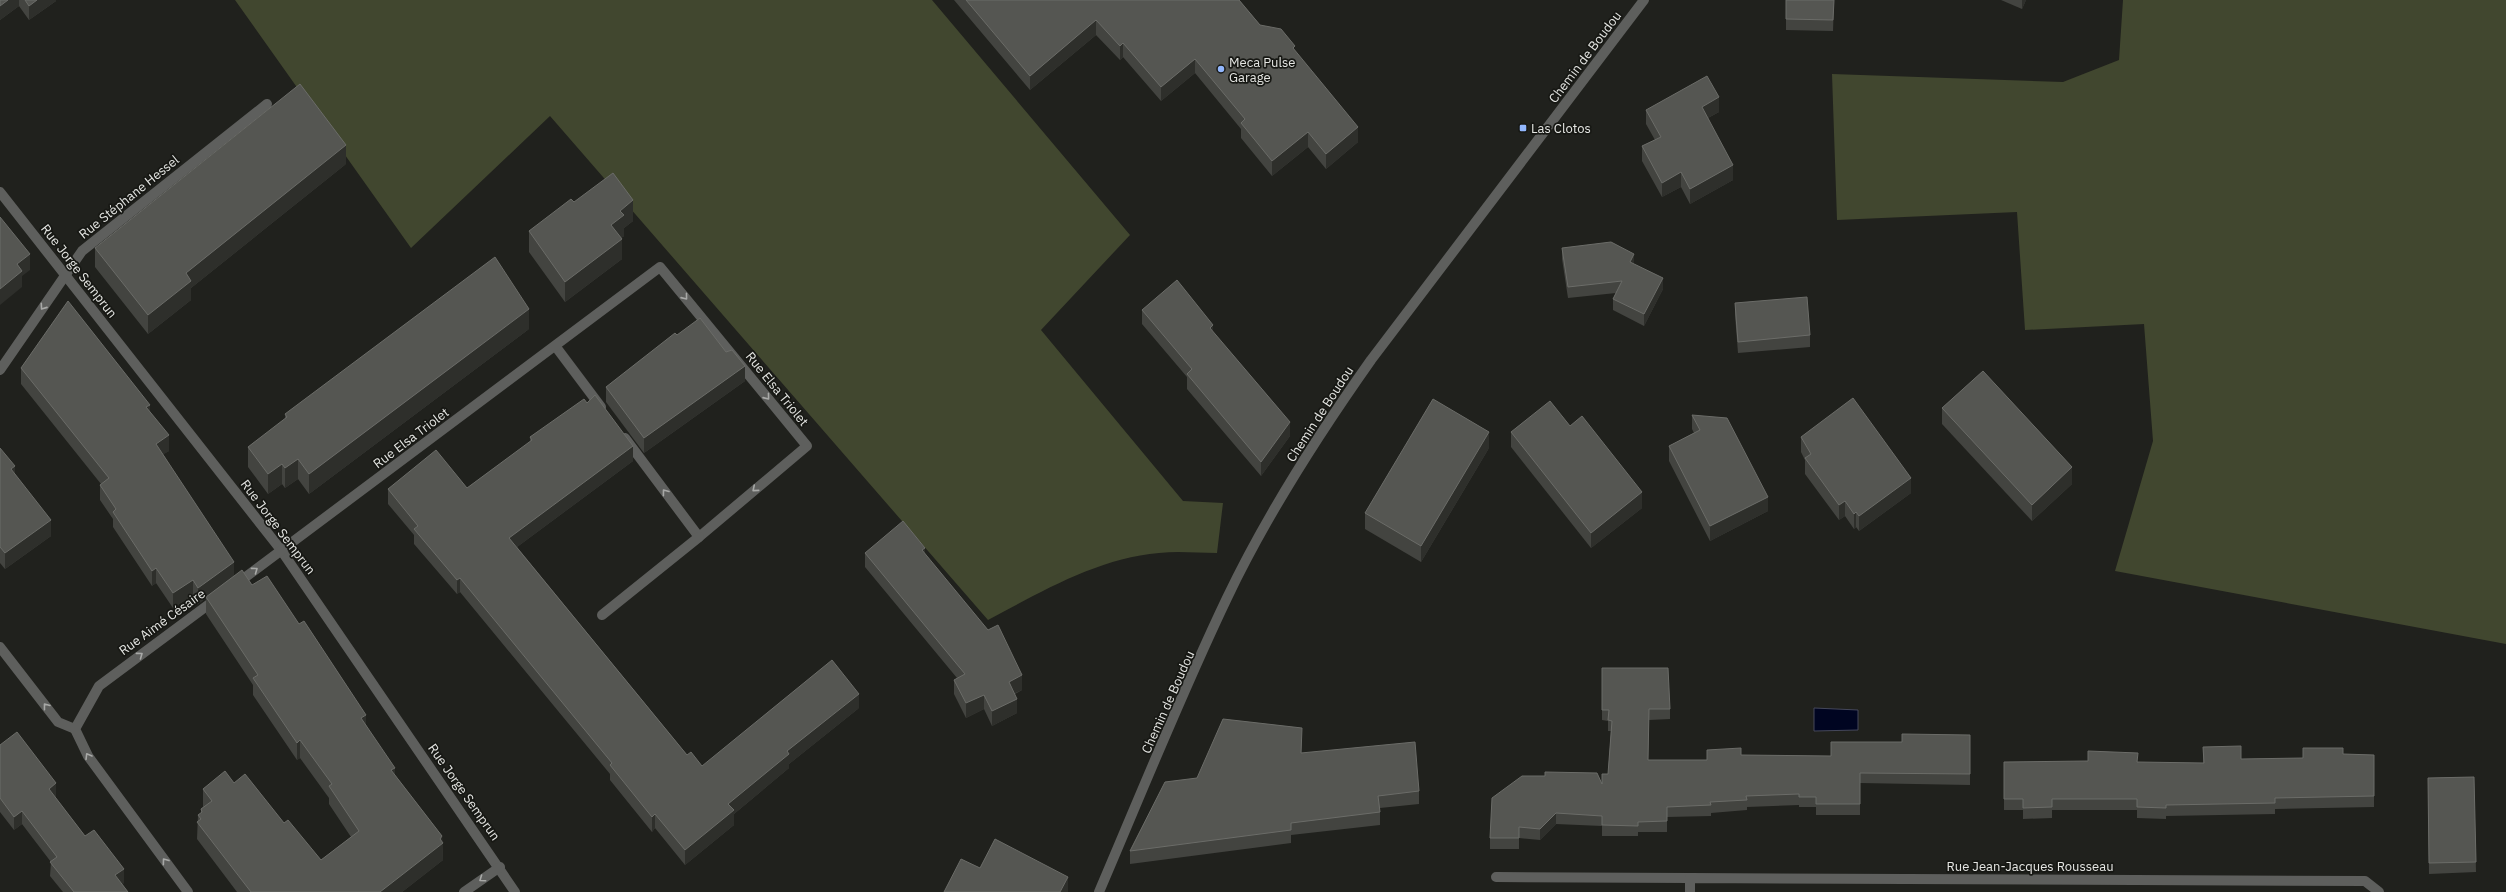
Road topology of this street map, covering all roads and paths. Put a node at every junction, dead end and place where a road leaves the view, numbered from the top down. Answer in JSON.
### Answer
{"nodes":[{"id":1,"x":1644,"y":0,"type":"edge"},
{"id":2,"x":267,"y":104,"type":"dead end"},
{"id":3,"x":0,"y":192,"type":"edge"},
{"id":4,"x":66,"y":275,"type":"junction"},
{"id":5,"x":556,"y":347,"type":"junction"},
{"id":6,"x":0,"y":370,"type":"edge"},
{"id":7,"x":608,"y":416,"type":"edge"},
{"id":8,"x":618,"y":429,"type":"edge"},
{"id":9,"x":699,"y":537,"type":"junction"},
{"id":10,"x":281,"y":550,"type":"junction"},
{"id":11,"x":602,"y":615,"type":"dead end"},
{"id":12,"x":0,"y":647,"type":"edge"},
{"id":13,"x":75,"y":729,"type":"junction"},
{"id":14,"x":500,"y":867,"type":"junction"},
{"id":15,"x":1496,"y":877,"type":"dead end"},
{"id":16,"x":1690,"y":878,"type":"junction"},
{"id":17,"x":188,"y":892,"type":"edge"},
{"id":18,"x":464,"y":892,"type":"edge"},
{"id":19,"x":515,"y":892,"type":"edge"},
{"id":20,"x":1099,"y":892,"type":"edge"},
{"id":21,"x":1690,"y":892,"type":"edge"},
{"id":22,"x":2379,"y":892,"type":"edge"}],
"edges":[{"from":1,"to":20,"type":"street","name":"Chemin de Boudou"},
{"from":2,"to":4,"type":"street","name":"Rue Stéphane Hessel"},
{"from":3,"to":4,"type":"street","name":"Rue Jorge Semprun"},
{"from":4,"to":6,"type":"street","name":"Rue Stéphane Hessel","one_way":true},
{"from":4,"to":10,"type":"street","name":"Rue Jorge Semprun"},
{"from":5,"to":7,"type":"street"},
{"from":5,"to":9,"type":"street","name":"Rue Elsa Triolet","one_way":true},
{"from":5,"to":10,"type":"street","name":"Rue Elsa Triolet"},
{"from":9,"to":8,"type":"street","one_way":true},
{"from":9,"to":11,"type":"street","name":"Rue Elsa Triolet"},
{"from":13,"to":10,"type":"street","name":"Rue Aimé Césaire","one_way":true},
{"from":10,"to":14,"type":"street","name":"Rue Jorge Semprun"},
{"from":13,"to":12,"type":"street","one_way":true},
{"from":17,"to":13,"type":"street","one_way":true},
{"from":14,"to":18,"type":"street","one_way":true},
{"from":14,"to":19,"type":"street","name":"Rue Jorge Semprun"},
{"from":15,"to":16,"type":"street","name":"Rue Jean-Jacques Rousseau"},
{"from":16,"to":21,"type":"street"},
{"from":16,"to":22,"type":"street","name":"Rue Jean-Jacques Rousseau"}]}
